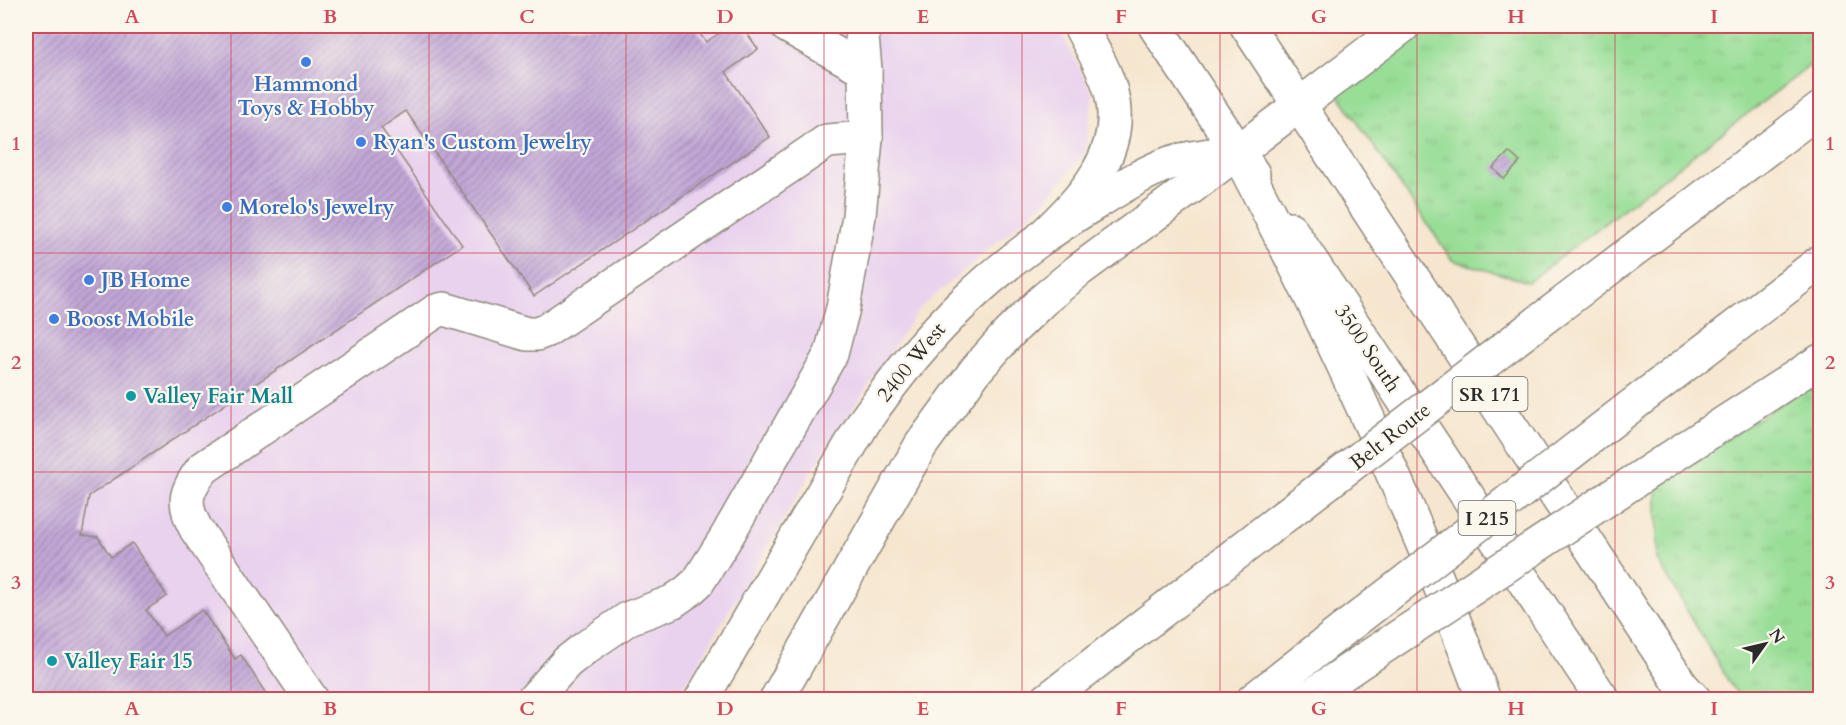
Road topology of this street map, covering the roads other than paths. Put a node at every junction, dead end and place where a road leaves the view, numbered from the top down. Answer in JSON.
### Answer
{"nodes":[{"id":1,"x":787,"y":26,"type":"edge"},
{"id":2,"x":861,"y":26,"type":"edge"},
{"id":3,"x":1080,"y":26,"type":"edge"},
{"id":4,"x":1155,"y":26,"type":"edge"},
{"id":5,"x":1248,"y":26,"type":"edge"},
{"id":6,"x":1403,"y":26,"type":"edge"},
{"id":7,"x":865,"y":70,"type":"junction"},
{"id":8,"x":1300,"y":104,"type":"junction"},
{"id":9,"x":1821,"y":109,"type":"edge"},
{"id":10,"x":866,"y":138,"type":"junction"},
{"id":11,"x":1237,"y":151,"type":"junction"},
{"id":12,"x":1040,"y":239,"type":"junction"},
{"id":13,"x":1821,"y":262,"type":"edge"},
{"id":14,"x":1821,"y":361,"type":"edge"},
{"id":15,"x":1689,"y":694,"type":"edge"},
{"id":16,"x":312,"y":699,"type":"edge"},
{"id":17,"x":534,"y":699,"type":"edge"},
{"id":18,"x":701,"y":699,"type":"edge"},
{"id":19,"x":776,"y":699,"type":"edge"},
{"id":20,"x":1047,"y":699,"type":"edge"},
{"id":21,"x":1253,"y":699,"type":"edge"},
{"id":22,"x":1305,"y":699,"type":"edge"},
{"id":23,"x":1484,"y":699,"type":"edge"},
{"id":24,"x":1603,"y":699,"type":"edge"}],
"edges":[{"from":1,"to":7,"type":"main road"},
{"from":2,"to":7,"type":"main road"},
{"from":3,"to":12,"type":"main road"},
{"from":4,"to":11,"type":"main road","name":"3500 South"},
{"from":5,"to":8,"type":"main road","number":"SR 171"},
{"from":6,"to":8,"type":"main road"},
{"from":7,"to":10,"type":"main road"},
{"from":8,"to":11,"type":"main road"},
{"from":8,"to":15,"type":"main road","number":"SR 171"},
{"from":9,"to":20,"type":"main road","name":"Belt Route","bridge":true},
{"from":10,"to":16,"type":"main road"},
{"from":10,"to":17,"type":"main road"},
{"from":11,"to":12,"type":"main road","name":"2400 West"},
{"from":11,"to":19,"type":"main road"},
{"from":11,"to":23,"type":"main road"},
{"from":11,"to":24,"type":"main road","name":"3500 South"},
{"from":12,"to":18,"type":"main road","name":"2400 West"},
{"from":13,"to":21,"type":"main road","number":"I 215","bridge":true},
{"from":14,"to":22,"type":"main road","bridge":true}]}
